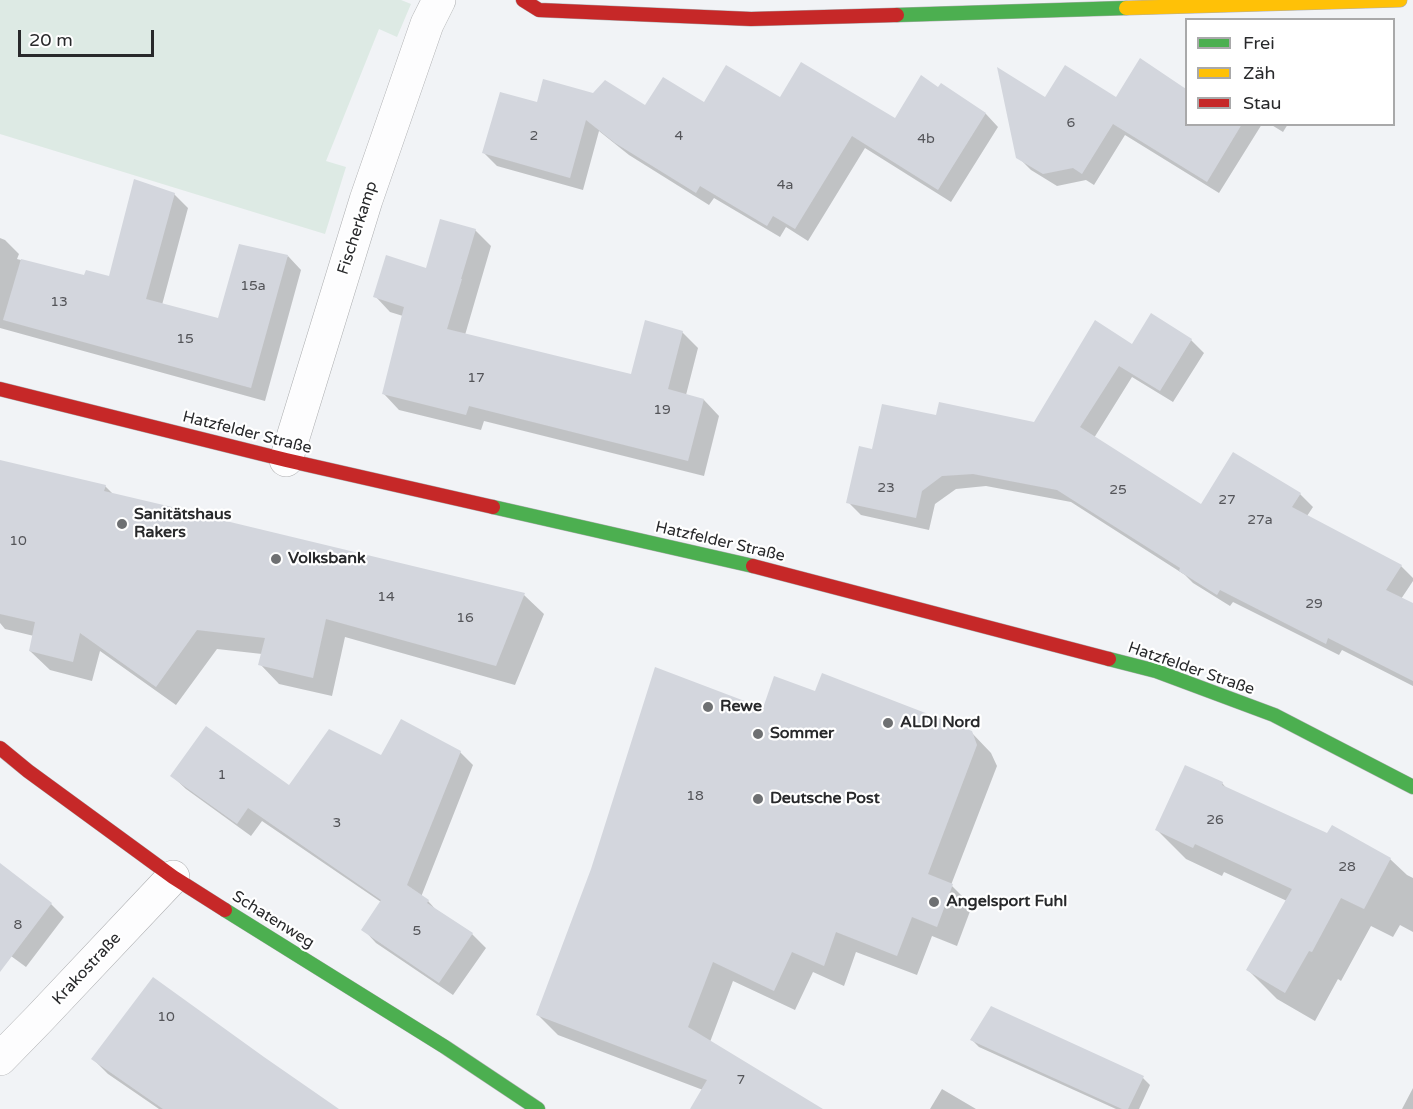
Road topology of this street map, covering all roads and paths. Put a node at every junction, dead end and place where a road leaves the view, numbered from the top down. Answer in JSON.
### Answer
{"nodes":[{"id":1,"x":439,"y":0,"type":"edge"},
{"id":2,"x":523,"y":0,"type":"edge"},
{"id":3,"x":1400,"y":0,"type":"edge"},
{"id":4,"x":0,"y":389,"type":"edge"},
{"id":5,"x":286,"y":460,"type":"junction"},
{"id":6,"x":0,"y":748,"type":"edge"},
{"id":7,"x":1413,"y":787,"type":"edge"},
{"id":8,"x":173,"y":877,"type":"junction"},
{"id":9,"x":0,"y":1059,"type":"edge"},
{"id":10,"x":538,"y":1109,"type":"edge"}],
"edges":[{"from":1,"to":5,"type":"street","name":"Fischerkamp"},
{"from":2,"to":3,"type":"street"},
{"from":4,"to":5,"type":"street","name":"Hatzfelder Straße"},
{"from":5,"to":7,"type":"street","name":"Hatzfelder Straße"},
{"from":6,"to":8,"type":"street","name":"Schatenweg"},
{"from":8,"to":9,"type":"street","name":"Krakostraße"},
{"from":8,"to":10,"type":"street","name":"Schatenweg"}]}
